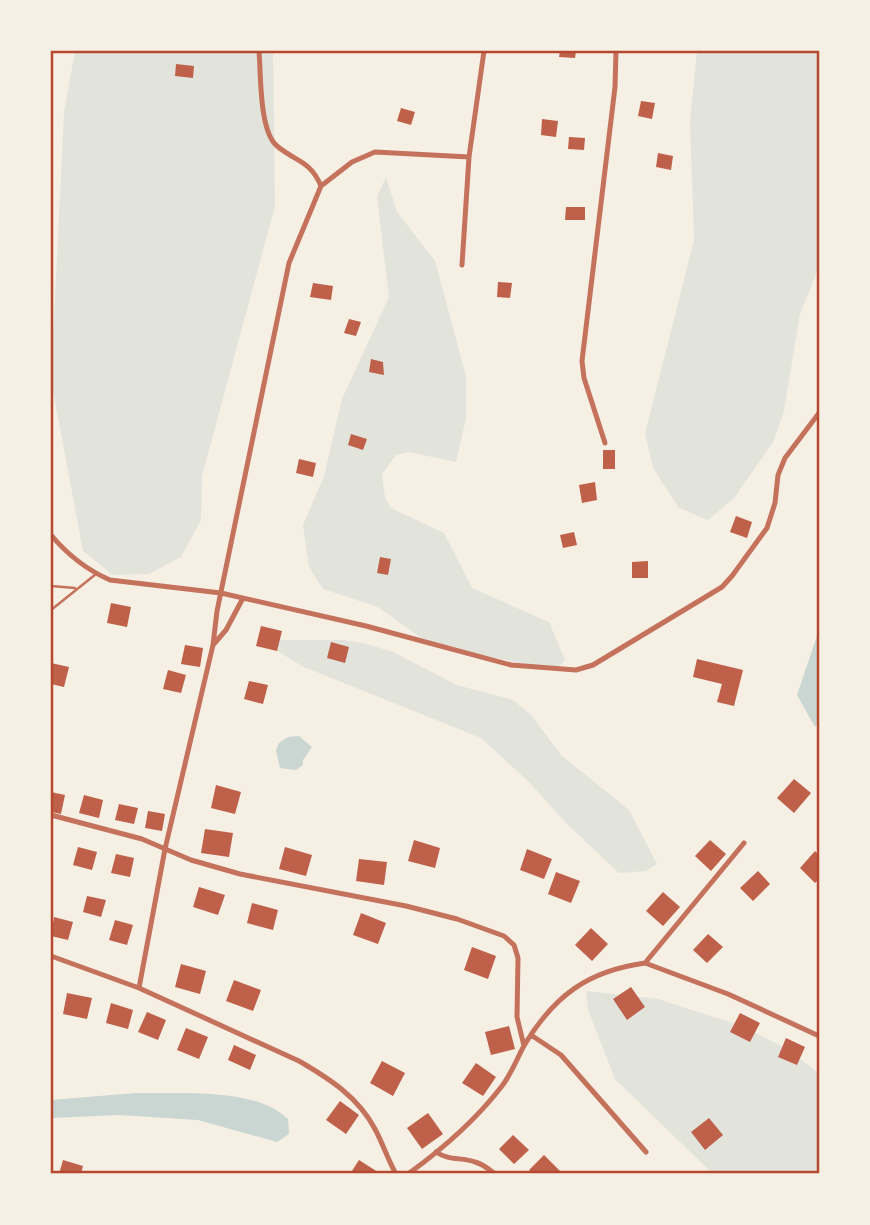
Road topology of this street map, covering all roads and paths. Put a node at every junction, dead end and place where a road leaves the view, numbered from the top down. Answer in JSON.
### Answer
{"nodes":[{"id":1,"x":259,"y":51,"type":"edge"},
{"id":2,"x":484,"y":51,"type":"edge"},
{"id":3,"x":616,"y":51,"type":"edge"},
{"id":4,"x":469,"y":157,"type":"junction"},
{"id":5,"x":321,"y":186,"type":"junction"},
{"id":6,"x":462,"y":265,"type":"dead end"},
{"id":7,"x":819,"y":413,"type":"edge"},
{"id":8,"x":605,"y":443,"type":"dead end"},
{"id":9,"x":51,"y":535,"type":"edge"},
{"id":10,"x":96,"y":574,"type":"junction"},
{"id":11,"x":51,"y":586,"type":"edge"},
{"id":12,"x":77,"y":588,"type":"junction"},
{"id":13,"x":221,"y":593,"type":"junction"},
{"id":14,"x":243,"y":598,"type":"junction"},
{"id":15,"x":51,"y":610,"type":"edge"},
{"id":16,"x":213,"y":645,"type":"junction"},
{"id":17,"x":51,"y":816,"type":"edge"},
{"id":18,"x":744,"y":843,"type":"dead end"},
{"id":19,"x":165,"y":849,"type":"junction"},
{"id":20,"x":51,"y":956,"type":"edge"},
{"id":21,"x":645,"y":963,"type":"junction"},
{"id":22,"x":139,"y":988,"type":"junction"},
{"id":23,"x":531,"y":1035,"type":"junction"},
{"id":24,"x":819,"y":1036,"type":"edge"},
{"id":25,"x":524,"y":1046,"type":"junction"},
{"id":26,"x":436,"y":1152,"type":"junction"},
{"id":27,"x":646,"y":1152,"type":"dead end"},
{"id":28,"x":396,"y":1174,"type":"edge"},
{"id":29,"x":408,"y":1174,"type":"edge"},
{"id":30,"x":495,"y":1174,"type":"edge"}],
"edges":[{"from":1,"to":5,"type":"street"},
{"from":2,"to":4,"type":"street"},
{"from":3,"to":8,"type":"street"},
{"from":4,"to":5,"type":"street"},
{"from":4,"to":6,"type":"street"},
{"from":5,"to":13,"type":"street"},
{"from":7,"to":14,"type":"street"},
{"from":9,"to":10,"type":"street"},
{"from":10,"to":12,"type":"lane"},
{"from":10,"to":13,"type":"street"},
{"from":11,"to":12,"type":"lane"},
{"from":12,"to":15,"type":"lane"},
{"from":13,"to":14,"type":"street"},
{"from":13,"to":16,"type":"street"},
{"from":14,"to":16,"type":"street"},
{"from":16,"to":19,"type":"street"},
{"from":17,"to":19,"type":"street"},
{"from":18,"to":21,"type":"street"},
{"from":19,"to":22,"type":"street"},
{"from":19,"to":25,"type":"street"},
{"from":20,"to":22,"type":"street"},
{"from":21,"to":23,"type":"street"},
{"from":21,"to":24,"type":"street"},
{"from":22,"to":28,"type":"street"},
{"from":23,"to":25,"type":"street"},
{"from":23,"to":27,"type":"street"},
{"from":25,"to":26,"type":"street"},
{"from":26,"to":29,"type":"street"},
{"from":26,"to":30,"type":"street"}]}
